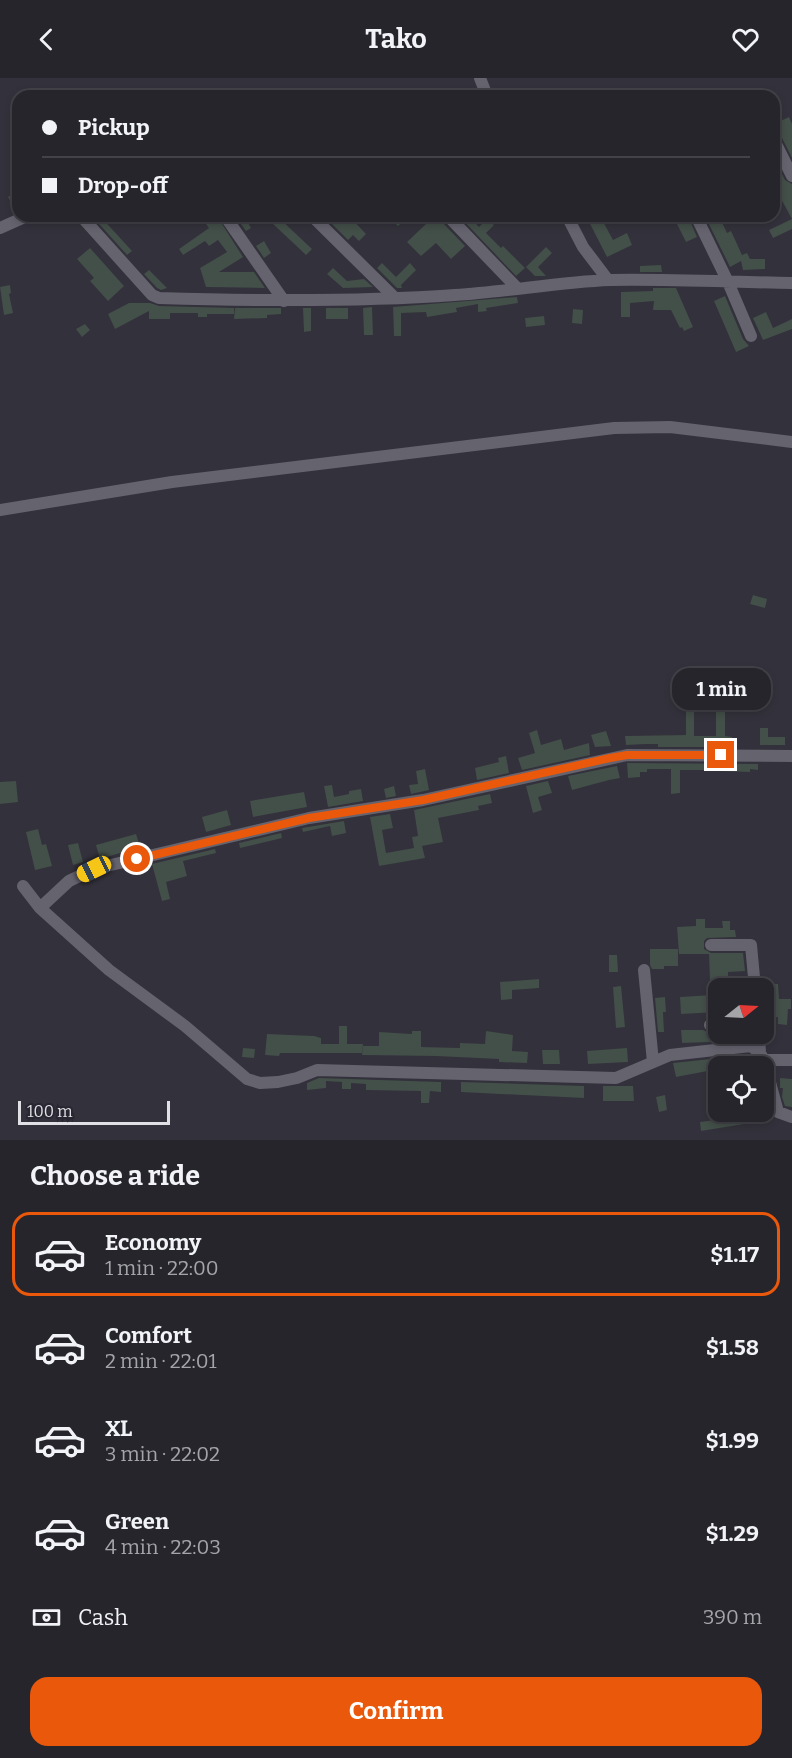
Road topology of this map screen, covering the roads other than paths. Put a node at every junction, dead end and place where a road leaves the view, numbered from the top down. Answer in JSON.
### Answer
{"nodes":[{"id":1,"x":780,"y":152,"type":"edge"},
{"id":2,"x":792,"y":176,"type":"edge"},
{"id":3,"x":86,"y":222,"type":"edge"},
{"id":4,"x":229,"y":222,"type":"edge"},
{"id":5,"x":318,"y":222,"type":"edge"},
{"id":6,"x":454,"y":222,"type":"edge"},
{"id":7,"x":570,"y":222,"type":"edge"},
{"id":8,"x":699,"y":222,"type":"edge"},
{"id":9,"x":608,"y":280,"type":"junction"},
{"id":10,"x":728,"y":282,"type":"junction"},
{"id":11,"x":792,"y":283,"type":"edge"},
{"id":12,"x":517,"y":288,"type":"junction"},
{"id":13,"x":395,"y":298,"type":"junction"},
{"id":14,"x":284,"y":301,"type":"junction"},
{"id":15,"x":751,"y":336,"type":"dead end"},
{"id":16,"x":792,"y":442,"type":"edge"},
{"id":17,"x":0,"y":510,"type":"edge"},
{"id":18,"x":792,"y":756,"type":"edge"},
{"id":19,"x":23,"y":886,"type":"dead end"},
{"id":20,"x":40,"y":908,"type":"junction"},
{"id":21,"x":711,"y":945,"type":"dead end"},
{"id":22,"x":644,"y":970,"type":"dead end"},
{"id":23,"x":754,"y":978,"type":"edge"},
{"id":24,"x":749,"y":1044,"type":"edge"},
{"id":25,"x":758,"y":1044,"type":"edge"},
{"id":26,"x":758,"y":1053,"type":"junction"},
{"id":27,"x":792,"y":1060,"type":"edge"},
{"id":28,"x":653,"y":1062,"type":"junction"},
{"id":29,"x":792,"y":1117,"type":"edge"}],
"edges":[{"from":1,"to":2,"type":"street"},
{"from":3,"to":14,"type":"street"},
{"from":4,"to":14,"type":"street"},
{"from":5,"to":13,"type":"street"},
{"from":6,"to":12,"type":"street"},
{"from":7,"to":9,"type":"street"},
{"from":8,"to":10,"type":"street"},
{"from":9,"to":10,"type":"street"},
{"from":9,"to":12,"type":"street"},
{"from":10,"to":11,"type":"street"},
{"from":10,"to":15,"type":"street"},
{"from":12,"to":13,"type":"street"},
{"from":13,"to":14,"type":"street"},
{"from":16,"to":17,"type":"street"},
{"from":18,"to":20,"type":"street"},
{"from":19,"to":20,"type":"street"},
{"from":20,"to":28,"type":"street"},
{"from":21,"to":23,"type":"street"},
{"from":22,"to":28,"type":"street"},
{"from":24,"to":26,"type":"street"},
{"from":25,"to":26,"type":"street"},
{"from":26,"to":27,"type":"street"},
{"from":26,"to":28,"type":"street"},
{"from":26,"to":29,"type":"street"}]}
